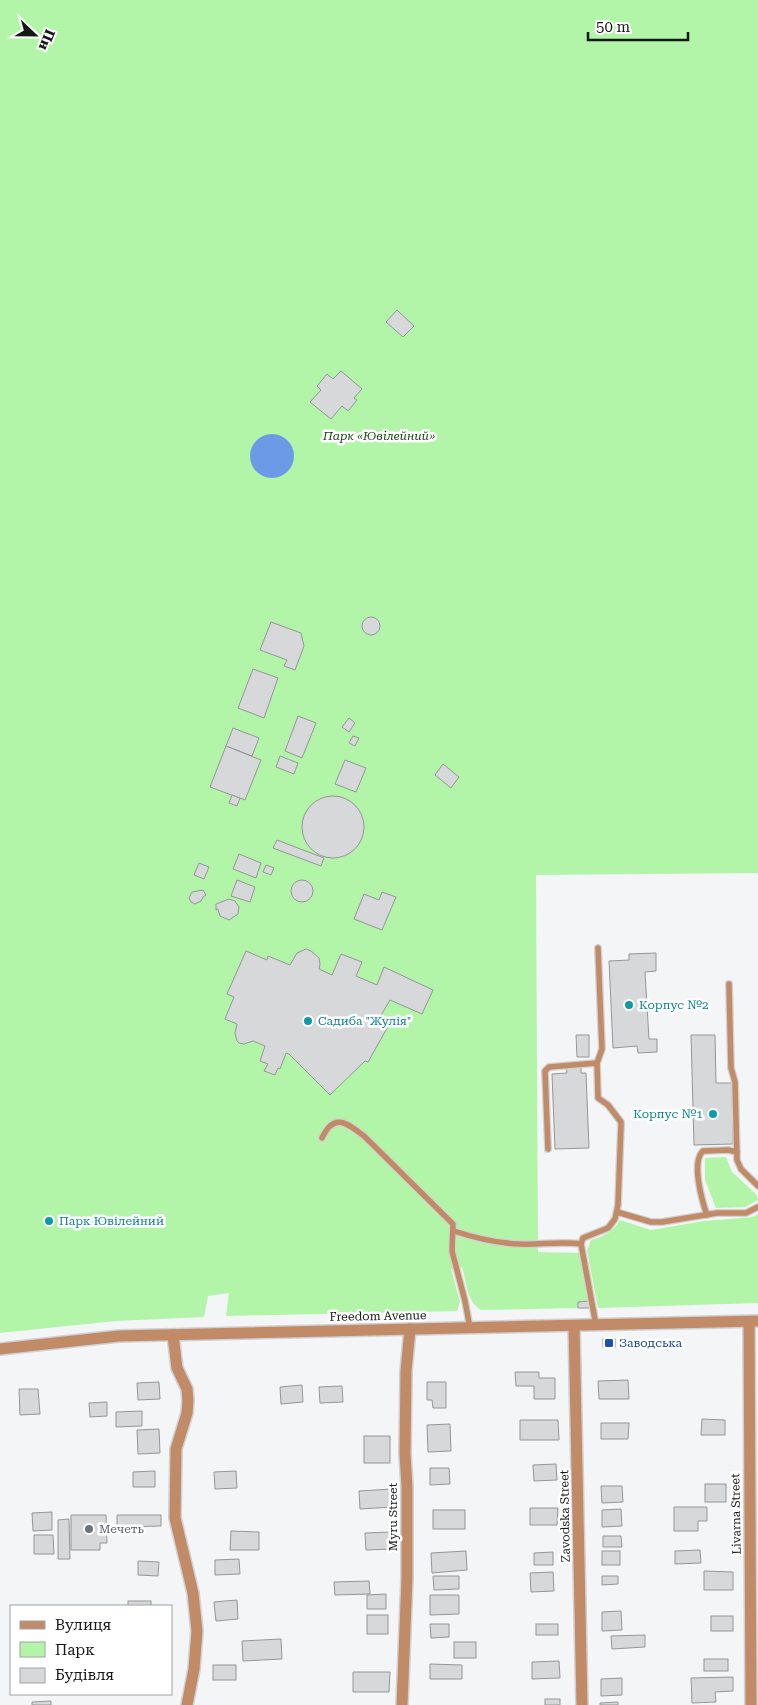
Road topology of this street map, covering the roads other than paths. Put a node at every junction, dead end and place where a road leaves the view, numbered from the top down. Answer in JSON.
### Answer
{"nodes":[{"id":1,"x":598,"y":948,"type":"dead end"},
{"id":2,"x":729,"y":984,"type":"dead end"},
{"id":3,"x":597,"y":1063,"type":"junction"},
{"id":4,"x":322,"y":1138,"type":"dead end"},
{"id":5,"x":548,"y":1149,"type":"dead end"},
{"id":6,"x":737,"y":1152,"type":"junction"},
{"id":7,"x":758,"y":1186,"type":"edge"},
{"id":8,"x":758,"y":1207,"type":"edge"},
{"id":9,"x":617,"y":1212,"type":"junction"},
{"id":10,"x":707,"y":1215,"type":"junction"},
{"id":11,"x":454,"y":1231,"type":"junction"},
{"id":12,"x":581,"y":1244,"type":"junction"},
{"id":13,"x":753,"y":1321,"type":"edge"},
{"id":14,"x":574,"y":1326,"type":"junction"},
{"id":15,"x":596,"y":1326,"type":"junction"},
{"id":16,"x":470,"y":1328,"type":"junction"},
{"id":17,"x":410,"y":1329,"type":"junction"},
{"id":18,"x":172,"y":1335,"type":"junction"},
{"id":19,"x":0,"y":1349,"type":"edge"},
{"id":20,"x":187,"y":1705,"type":"edge"},
{"id":21,"x":402,"y":1705,"type":"edge"},
{"id":22,"x":582,"y":1705,"type":"edge"},
{"id":23,"x":751,"y":1705,"type":"edge"}],
"edges":[{"from":1,"to":3,"type":"lane"},
{"from":2,"to":6,"type":"lane"},
{"from":3,"to":5,"type":"lane"},
{"from":3,"to":9,"type":"lane"},
{"from":4,"to":11,"type":"lane"},
{"from":6,"to":7,"type":"lane"},
{"from":6,"to":10,"type":"lane"},
{"from":8,"to":10,"type":"lane"},
{"from":9,"to":10,"type":"lane"},
{"from":9,"to":12,"type":"lane"},
{"from":11,"to":12,"type":"lane"},
{"from":11,"to":16,"type":"lane"},
{"from":12,"to":15,"type":"lane"},
{"from":13,"to":15,"type":"street","name":"Freedom Avenue"},
{"from":13,"to":23,"type":"street","name":"Livarna Street"},
{"from":14,"to":15,"type":"street","name":"Freedom Avenue"},
{"from":14,"to":16,"type":"street","name":"Freedom Avenue"},
{"from":14,"to":22,"type":"street","name":"Zavodska Street"},
{"from":16,"to":17,"type":"street","name":"Freedom Avenue"},
{"from":17,"to":18,"type":"street","name":"Freedom Avenue"},
{"from":17,"to":21,"type":"street","name":"Myru Street"},
{"from":18,"to":19,"type":"street","name":"Freedom Avenue"},
{"from":18,"to":20,"type":"street"}]}
